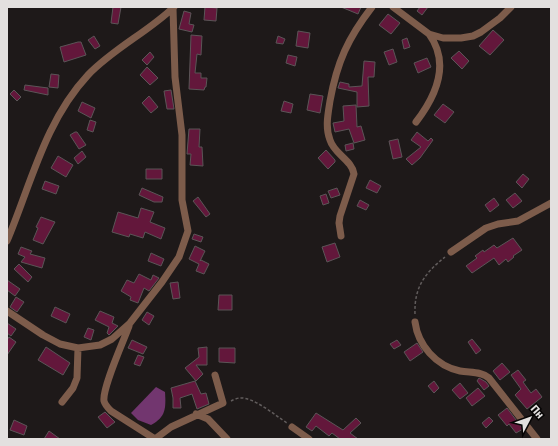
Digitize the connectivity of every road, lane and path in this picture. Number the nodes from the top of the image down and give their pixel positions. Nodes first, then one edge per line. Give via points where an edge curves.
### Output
1 (372, 7) edge
2 (393, 7) edge
3 (511, 7) edge
4 (174, 8) edge
5 (429, 34) junction
6 (416, 122) dead end
7 (551, 204) edge
8 (341, 236) dead end
9 (7, 241) edge
10 (451, 252) joint
11 (7, 311) edge
12 (415, 322) joint
13 (130, 323) junction
14 (78, 348) junction
15 (214, 375) dead end
16 (62, 402) dead end
17 (223, 403) junction
18 (196, 414) junction
19 (292, 427) joint
20 (155, 439) edge
21 (227, 439) edge
22 (309, 439) edge
23 (537, 439) edge

1 - 8 street via 353,34 341,58 328,115 330,142 350,164 354,174 340,216
2 - 5 street
3 - 5 street via 473,36 443,38
4 - 9 street via 101,63 70,96 47,137
4 - 13 street via 175,77 182,135 182,200 188,231 173,266
5 - 6 street via 438,52 438,78 432,99
7 - 10 street via 518,222 486,228
10 - 12 path via 434,266 423,280 415,302
11 - 14 street via 52,340
12 - 23 street via 419,339 437,360 451,368 480,373 489,378
13 - 14 street via 120,334 107,342
13 - 20 street via 104,400 111,411
14 - 16 street via 78,378
15 - 17 street
17 - 18 street
17 - 19 path via 245,399 263,407
18 - 20 street
18 - 21 street via 208,419
19 - 22 street

